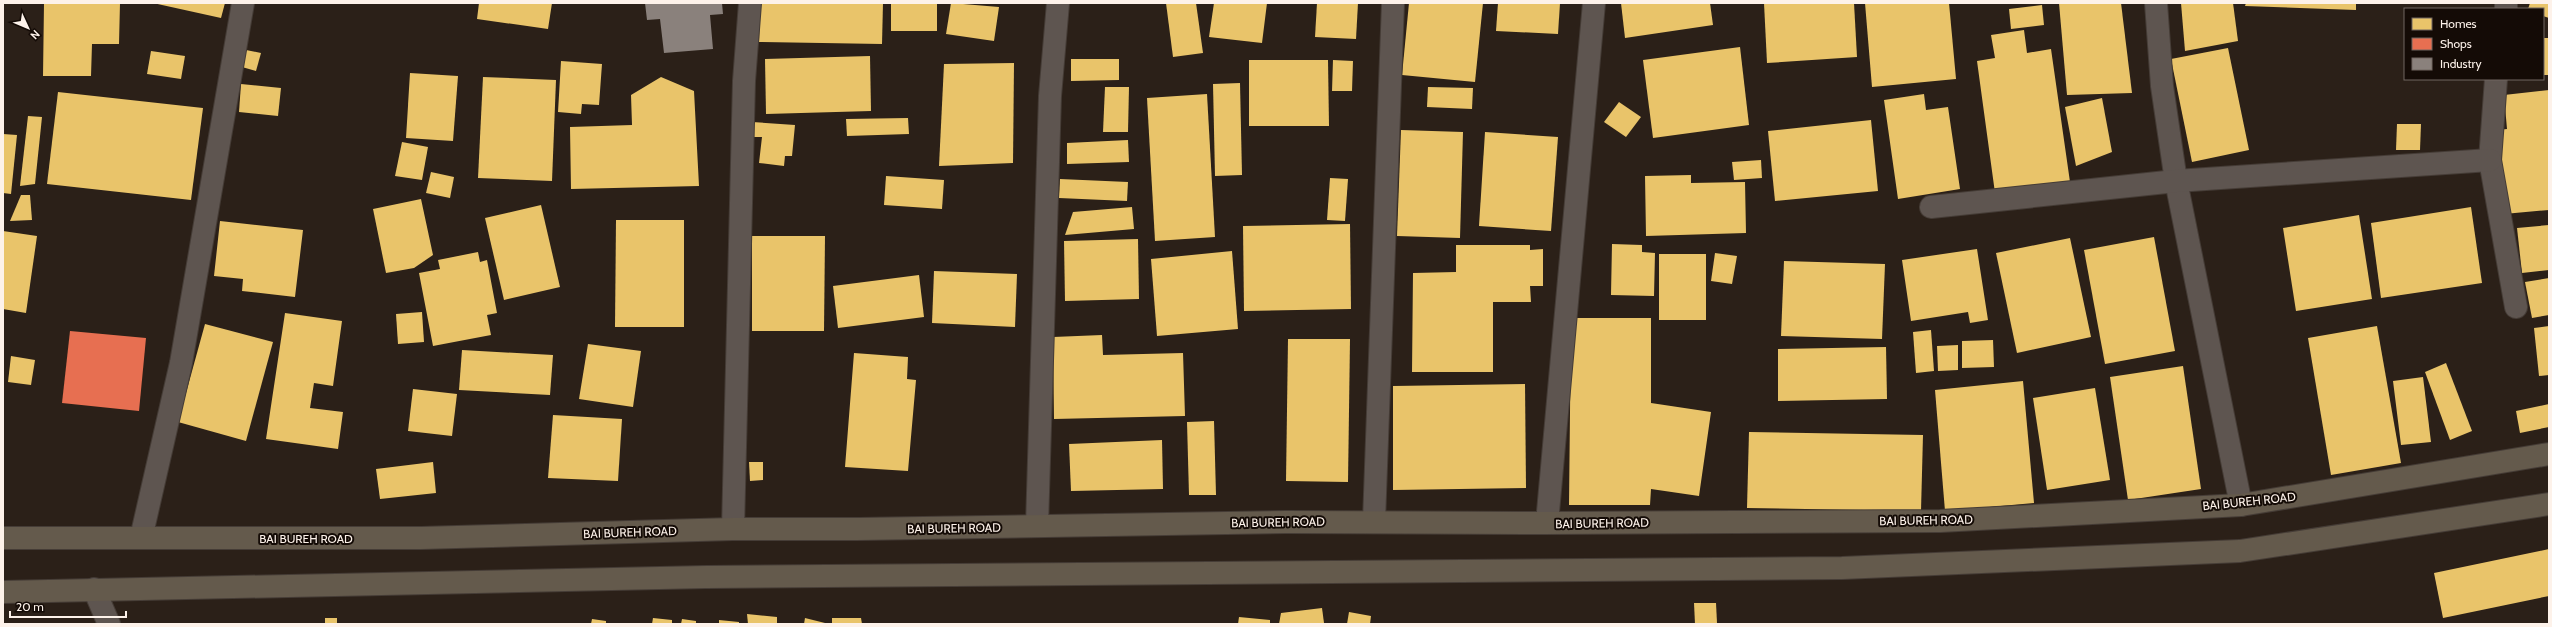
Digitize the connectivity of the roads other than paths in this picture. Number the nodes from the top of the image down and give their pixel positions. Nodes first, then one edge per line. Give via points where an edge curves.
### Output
1 (243, 3) edge
2 (750, 3) edge
3 (1058, 3) edge
4 (1393, 3) edge
5 (1594, 3) edge
6 (2156, 3) edge
7 (2496, 80) edge
8 (2490, 160) junction
9 (2176, 180) junction
10 (1931, 207) dead end
11 (2516, 306) dead end
12 (2549, 454) edge
13 (2549, 504) edge
14 (2241, 505) junction
15 (1374, 521) junction
16 (1547, 524) junction
17 (1037, 526) junction
18 (733, 529) junction
19 (3, 538) edge
20 (141, 538) junction
21 (94, 589) junction
22 (3, 592) edge
23 (109, 624) edge

1 - 20 street via 181,363
2 - 18 street via 744,81
3 - 17 street via 1050,96
4 - 15 street
5 - 16 street
6 - 9 street via 2162,86
7 - 8 street
8 - 9 street
8 - 11 street
9 - 10 street
9 - 14 street
12 - 14 highway, BAI BUREH ROAD
13 - 21 highway via 2240,551 1874,567 1546,572 706,577
14 - 16 highway, BAI BUREH ROAD via 1940,521
15 - 16 highway, BAI BUREH ROAD
15 - 17 highway, BAI BUREH ROAD
17 - 18 highway, BAI BUREH ROAD
18 - 20 highway, BAI BUREH ROAD via 421,538
19 - 20 highway, BAI BUREH ROAD
21 - 22 highway
21 - 23 street

